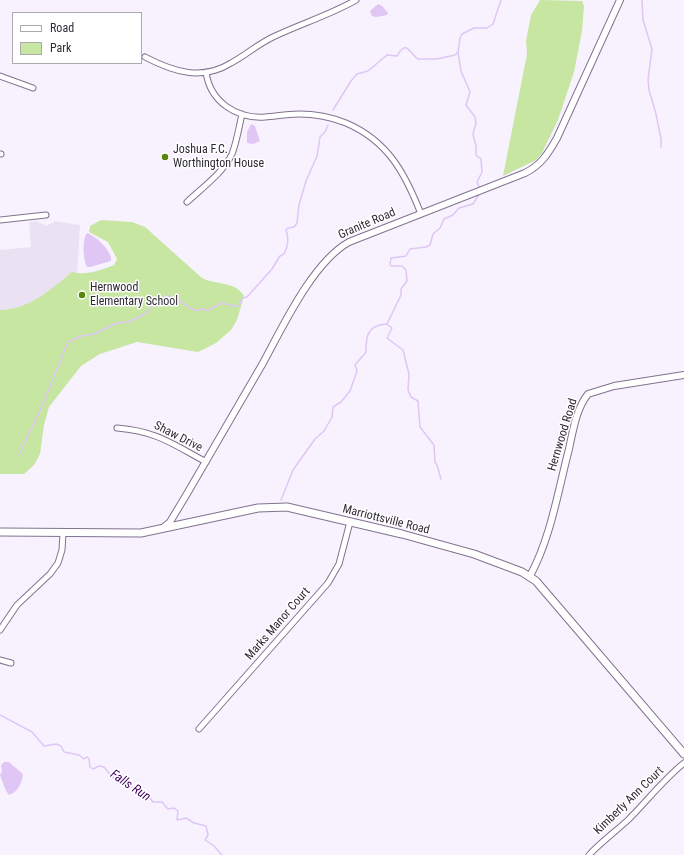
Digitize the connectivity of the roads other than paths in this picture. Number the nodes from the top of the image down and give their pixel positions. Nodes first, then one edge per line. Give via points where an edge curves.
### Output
1 (356, 0) edge
2 (620, 0) edge
3 (146, 57) dead end
4 (206, 72) junction
5 (0, 76) edge
6 (33, 88) dead end
7 (242, 114) junction
8 (187, 202) dead end
9 (421, 214) junction
10 (46, 215) dead end
11 (0, 220) edge
12 (684, 376) edge
13 (117, 428) dead end
14 (206, 462) junction
15 (350, 522) junction
16 (164, 528) junction
17 (0, 532) edge
18 (63, 533) junction
19 (530, 576) junction
20 (0, 630) edge
21 (0, 660) edge
22 (11, 663) dead end
23 (199, 729) dead end
24 (684, 754) edge
25 (684, 763) edge
26 (589, 855) edge

1 - 4 street via 272,38 224,67
2 - 9 street, Granite Road via 557,138 545,158 524,173
3 - 4 street via 178,72
4 - 7 street via 209,85 216,97 228,108
5 - 6 street
7 - 8 street via 236,143 229,159
7 - 9 street via 265,117 313,114 359,130 382,146 398,165
9 - 14 street, Granite Road via 348,242 326,260 299,301
10 - 11 street
12 - 19 street, Hernwood Road via 614,386 588,394 580,410 548,528
13 - 14 street, Shaw Drive via 155,434
14 - 16 street, Granite Road
15 - 16 main road, Marriottsville Road via 282,506 258,508
15 - 19 main road, Marriottsville Road via 474,554
15 - 23 street, Marks Manor Court via 339,564 328,583
16 - 18 main road, Marriottsville Road via 141,533
17 - 18 main road, Marriottsville Road
18 - 20 street via 58,563 18,605
19 - 24 main road, Marriottsville Road
21 - 22 street
25 - 26 street, Kimberly Ann Court

